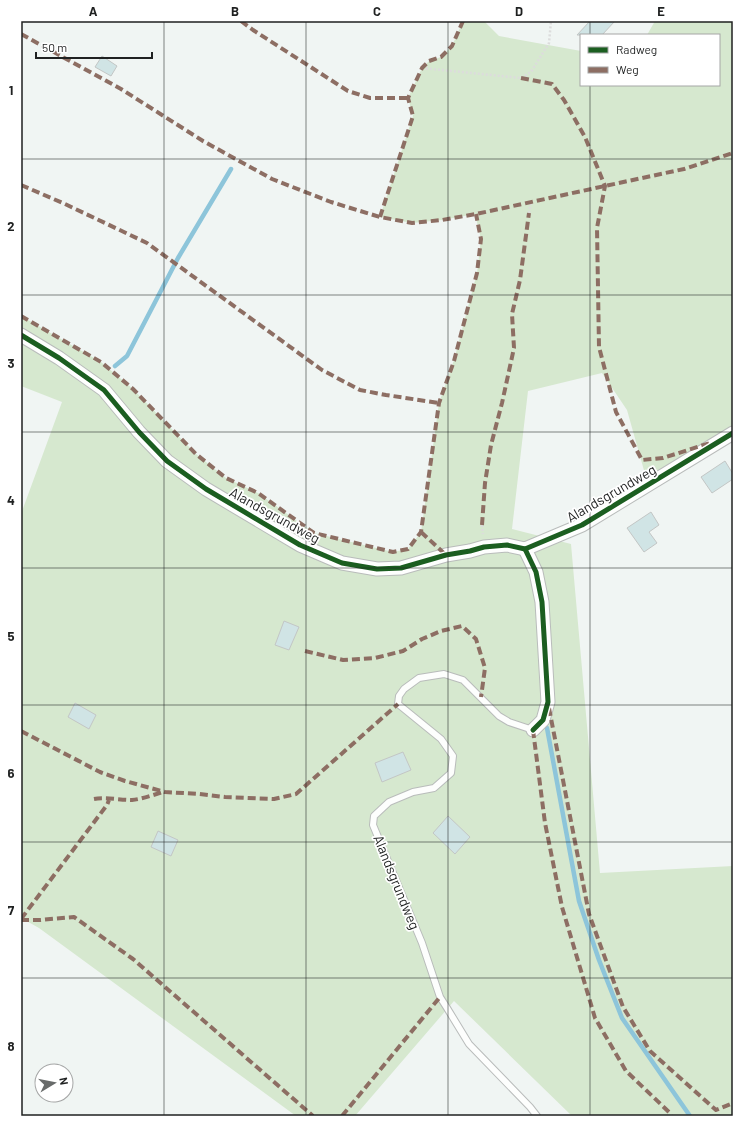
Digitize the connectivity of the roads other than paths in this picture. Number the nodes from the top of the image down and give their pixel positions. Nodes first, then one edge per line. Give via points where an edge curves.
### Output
1 (21, 335) edge
2 (733, 433) edge
3 (525, 549) junction
4 (532, 730) joint
5 (537, 1116) edge

1 - 3 street, Alandsgrundweg via 104,390 167,461 206,489 300,545 342,562 377,569 401,568 484,547 507,545
2 - 3 street, Alandsgrundweg via 582,525
3 - 4 street via 536,572 542,602 548,702 543,720
4 - 5 lane, Alandsgrundweg via 499,716 463,680 444,674 419,678 404,689 399,696 398,704 441,739 453,756 451,773 434,788 413,792 389,802 374,816 373,824 446,1008 469,1044

